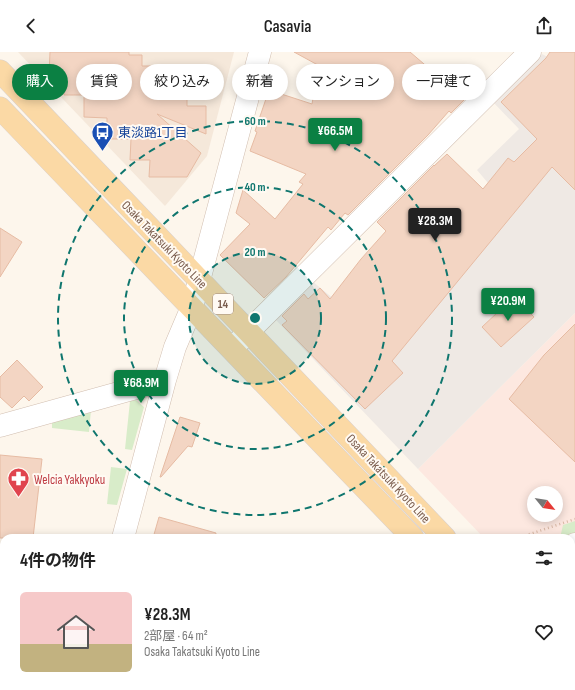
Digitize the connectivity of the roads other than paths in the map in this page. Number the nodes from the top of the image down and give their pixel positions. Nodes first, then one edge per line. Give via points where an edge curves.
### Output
1 (260, 52) edge
2 (530, 52) edge
3 (0, 71) edge
4 (0, 108) edge
5 (199, 280) junction
6 (192, 307) junction
7 (249, 331) junction
8 (232, 349) junction
9 (165, 380) junction
10 (2, 422) edge
11 (123, 534) edge
12 (409, 534) edge
13 (442, 534) edge

1 - 5 street
2 - 7 street
3 - 5 main road, Osaka Takatsuki Kyoto Line / 14
4 - 6 main road, Osaka Takatsuki Kyoto Line / 14
5 - 6 street
5 - 7 main road, Osaka Takatsuki Kyoto Line / 14
6 - 8 main road, Osaka Takatsuki Kyoto Line / 14
6 - 9 street via 175,347
7 - 8 street
7 - 13 main road, Osaka Takatsuki Kyoto Line / 14
8 - 12 main road, Osaka Takatsuki Kyoto Line / 14
9 - 10 street
9 - 11 street via 136,460 121,514

